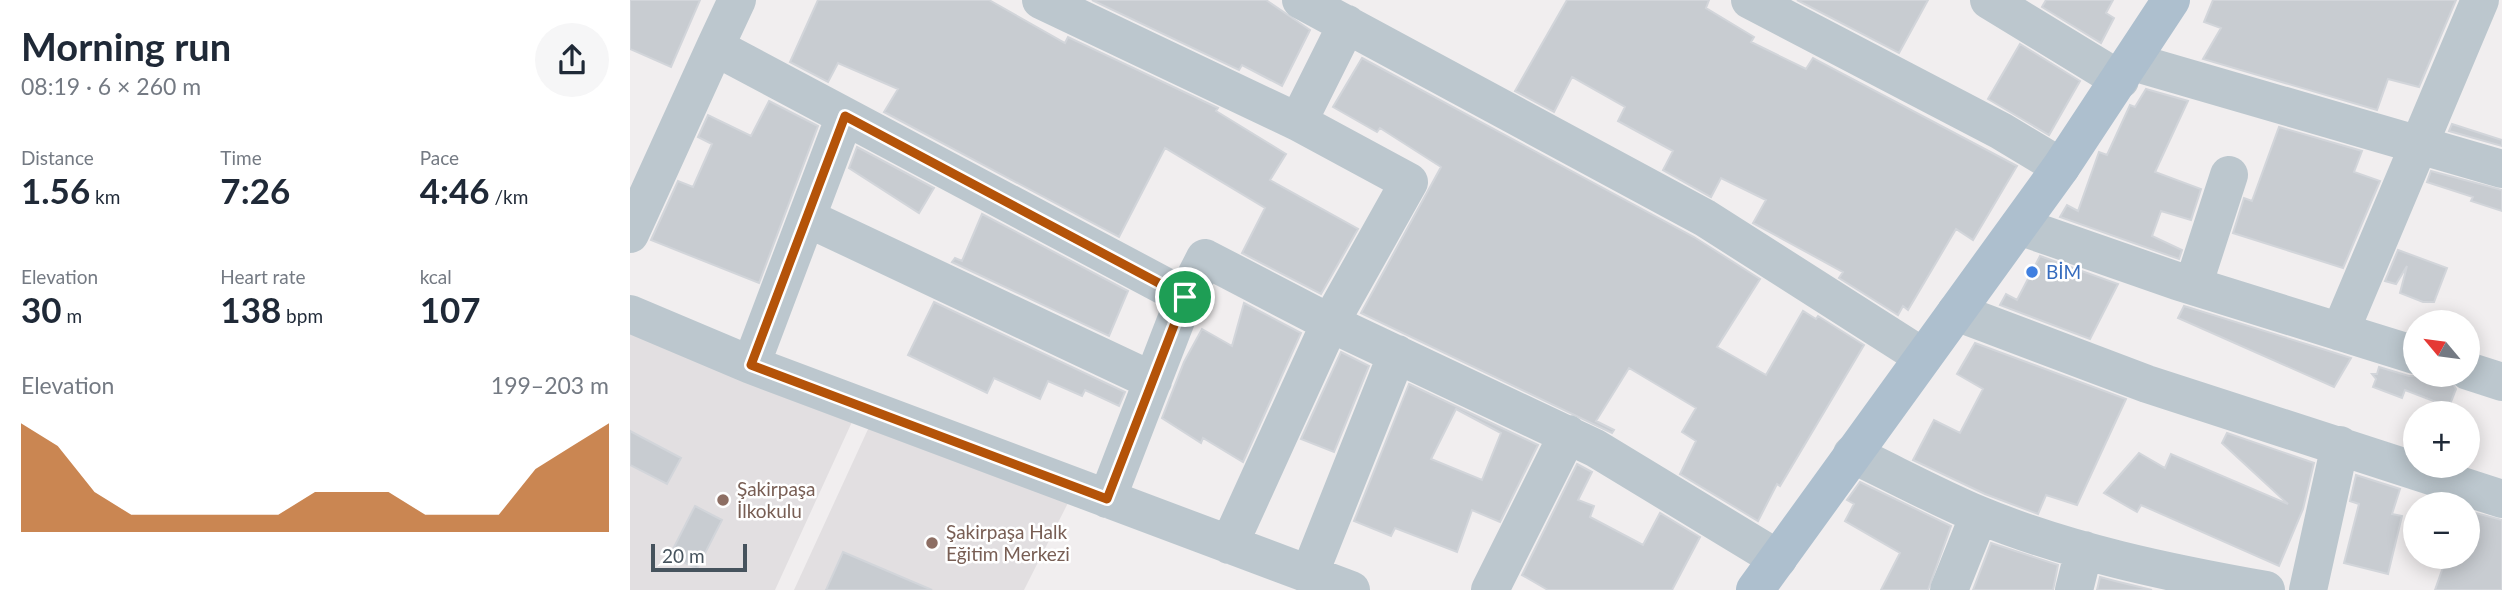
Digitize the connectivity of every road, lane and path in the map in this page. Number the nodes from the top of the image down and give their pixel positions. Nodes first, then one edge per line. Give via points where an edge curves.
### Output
1 (737, 0) edge
2 (1041, 0) edge
3 (1301, 0) edge
4 (1750, 0) edge
5 (1989, 0) edge
6 (2171, 0) edge
7 (2480, 0) edge
8 (1347, 24) junction
9 (715, 47) junction
10 (2127, 71) junction
11 (845, 116) junction
12 (1298, 122) junction
13 (2417, 144) junction
14 (2061, 167) junction
15 (2502, 169) edge
16 (2228, 175) dead end
17 (807, 218) junction
18 (2019, 226) junction
19 (630, 234) edge
20 (2193, 286) junction
21 (1185, 297) junction
22 (1956, 312) junction
23 (630, 314) edge
24 (1330, 323) junction
25 (2340, 331) junction
26 (2403, 351) edge
27 (1397, 354) junction
28 (1923, 357) junction
29 (751, 365) junction
30 (2480, 375) edge
31 (1153, 381) junction
32 (2502, 382) edge
33 (1567, 434) junction
34 (2340, 445) junction
35 (1852, 454) junction
36 (1107, 499) junction
37 (2502, 499) edge
38 (1979, 515) junction
39 (1229, 545) junction
40 (2084, 550) junction
41 (1777, 559) junction
42 (1309, 575) junction
43 (2205, 585) edge
44 (1351, 590) edge
45 (1490, 590) edge
46 (1755, 590) edge
47 (1949, 590) edge
48 (2074, 590) edge
49 (2266, 590) edge
50 (2308, 590) edge

1 - 9 street
2 - 12 street
3 - 8 street
4 - 14 street
5 - 10 street
6 - 10 main road
7 - 13 street
8 - 12 street
8 - 28 street via 1705,218
9 - 11 street
9 - 19 street
10 - 13 street
10 - 14 main road
11 - 17 street
11 - 21 street
12 - 24 street via 1409,182
13 - 15 street
13 - 25 street
14 - 18 main road
16 - 20 street
17 - 29 street
17 - 31 street
18 - 20 street
18 - 22 main road
20 - 25 street
21 - 24 street via 1205,258
21 - 31 street
22 - 28 main road
22 - 34 street via 2147,384
23 - 29 street
24 - 27 street
24 - 39 street
25 - 26 street
27 - 33 street
27 - 42 street
28 - 35 main road
29 - 36 street
30 - 32 street
31 - 36 street
33 - 41 street
33 - 45 street
34 - 37 street
34 - 50 street
35 - 38 street
35 - 41 main road
36 - 39 street
38 - 40 street
38 - 47 street
39 - 42 street
40 - 43 street
40 - 48 street
41 - 46 main road
42 - 44 street
43 - 49 street

